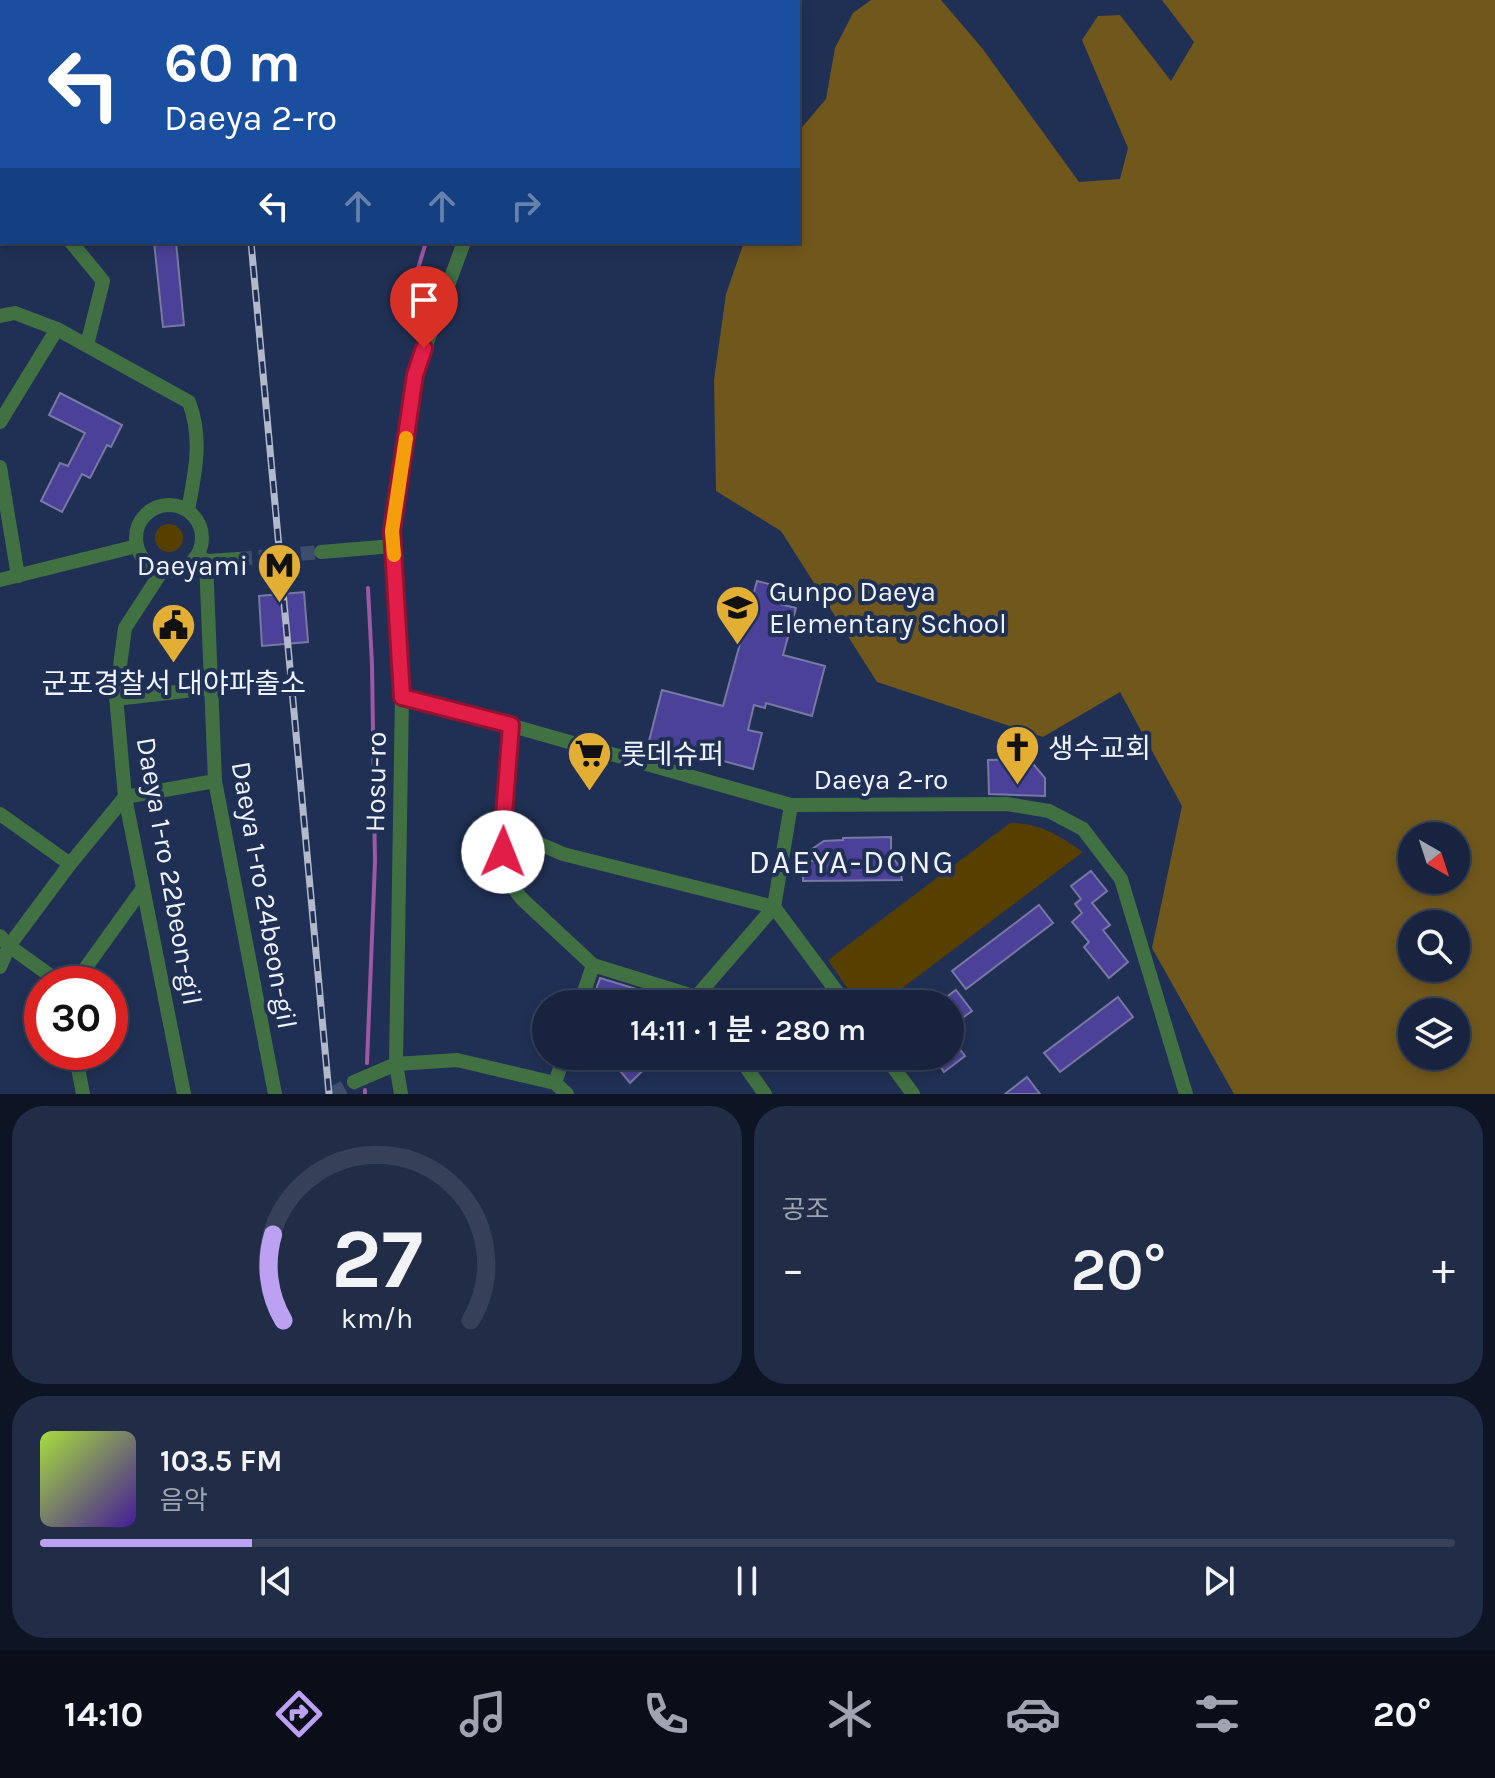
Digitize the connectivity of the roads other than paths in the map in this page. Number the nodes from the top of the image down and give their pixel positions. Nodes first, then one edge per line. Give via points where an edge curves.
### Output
1 (73, 244) edge
2 (463, 244) edge
3 (0, 316) edge
4 (57, 329) junction
5 (87, 345) junction
6 (0, 422) edge
7 (0, 467) edge
8 (188, 510) junction
9 (137, 546) junction
10 (393, 546) junction
11 (321, 552) tunnel mouth
12 (202, 558) junction
13 (238, 559) tunnel mouth
14 (162, 571) junction
15 (18, 576) junction
16 (0, 580) edge
17 (211, 688) junction
18 (402, 697) junction
19 (116, 699) junction
20 (511, 725) junction
21 (215, 781) junction
22 (125, 797) junction
23 (791, 805) junction
24 (0, 814) edge
25 (503, 828) junction
26 (70, 864) junction
27 (143, 888) junction
28 (774, 907) junction
29 (4, 941) edge
30 (593, 965) junction
31 (38, 966) edge
32 (87, 966) edge
33 (0, 967) edge
34 (585, 990) edge
35 (669, 990) edge
36 (707, 990) edge
37 (836, 990) edge
38 (396, 1064) junction
39 (78, 1070) edge
40 (559, 1070) edge
41 (748, 1070) edge
42 (895, 1070) edge
43 (354, 1082) tunnel mouth
44 (555, 1083) junction
45 (83, 1094) edge
46 (184, 1094) edge
47 (275, 1094) edge
48 (401, 1094) edge
49 (567, 1094) edge
50 (765, 1094) edge
51 (913, 1094) edge
52 (1186, 1094) edge

1 - 5 street via 103,281
2 - 10 street, Hosu-ro via 415,375
3 - 4 street via 15,313
4 - 5 street
4 - 6 street
5 - 8 street via 189,402 197,465
7 - 15 street
8 - 9 street via 162,505 150,511 136,533
8 - 12 street via 200,525
9 - 14 street via 146,562
9 - 15 street
10 - 11 street
10 - 18 street, Hosu-ro
12 - 13 street
12 - 14 street via 183,569
12 - 17 street, Daeya 1-ro 24beon-gil
14 - 19 street, Daeya 1-ro 22beon-gil via 125,628
15 - 16 street
17 - 19 street
17 - 21 street, Daeya 1-ro 24beon-gil
18 - 20 street, Daeya 2-ro
18 - 38 street, Hosu-ro
19 - 22 street, Daeya 1-ro 22beon-gil
20 - 23 street, Daeya 2-ro
20 - 25 street
21 - 22 street
21 - 47 street, Daeya 1-ro 24beon-gil
22 - 26 street
22 - 27 street, Daeya 1-ro 22beon-gil
23 - 28 street
23 - 52 street, Daeya 2-ro via 1007,804 1049,811 1083,829 1121,879
24 - 26 street
25 - 28 street via 563,854
25 - 30 street via 504,876
26 - 29 street
27 - 32 street
27 - 46 street, Daeya 1-ro 22beon-gil
28 - 36 street
28 - 37 street
29 - 31 street
29 - 33 street
30 - 34 street
30 - 35 street
38 - 43 street
38 - 44 street via 457,1060
38 - 48 street, Hosu-ro
39 - 45 street
40 - 44 street
41 - 50 street
42 - 51 street
44 - 49 street

